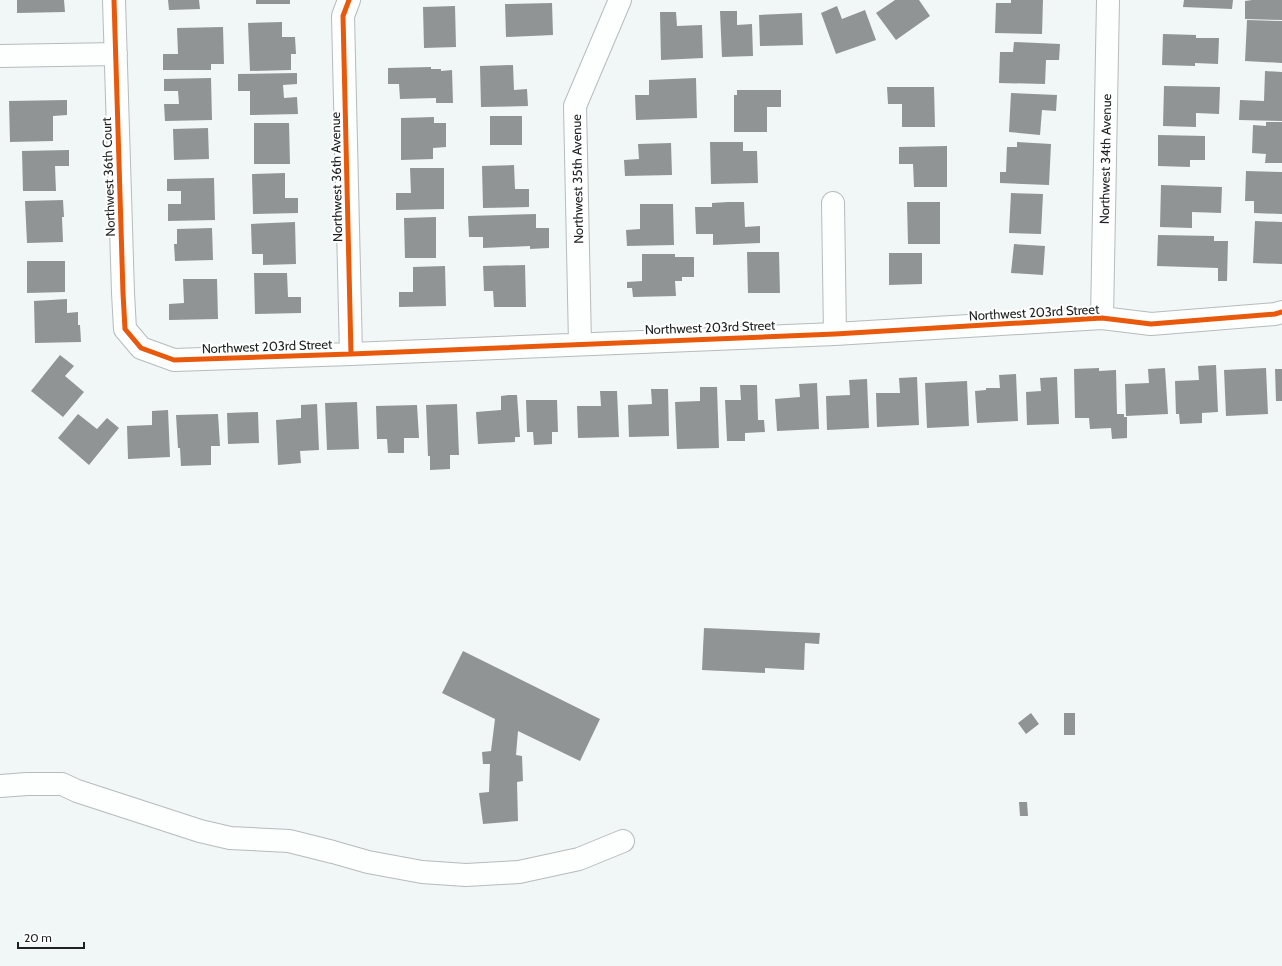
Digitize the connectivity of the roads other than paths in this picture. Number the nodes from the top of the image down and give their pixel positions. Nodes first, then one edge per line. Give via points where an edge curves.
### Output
1 (114, 0) edge
2 (349, 0) edge
3 (620, 0) edge
4 (1108, 0) edge
5 (116, 54) junction
6 (0, 56) edge
7 (833, 203) dead end
8 (1282, 312) edge
9 (1102, 318) junction
10 (835, 334) junction
11 (580, 344) junction
12 (141, 348) joint
13 (351, 354) junction
14 (0, 786) edge
15 (623, 841) dead end

1 - 5 street, Northwest 36th Court
2 - 13 street, Northwest 36th Avenue via 343,16
3 - 11 street, Northwest 35th Avenue via 575,106
4 - 9 street, Northwest 34th Avenue
5 - 6 street
5 - 12 street, Northwest 36th Court via 125,329
7 - 10 street
8 - 9 street, Northwest 203rd Street via 1151,324
9 - 10 street, Northwest 203rd Street
10 - 11 street, Northwest 203rd Street
11 - 13 street, Northwest 203rd Street
12 - 13 street, Northwest 203rd Street via 174,360
14 - 15 street via 62,784 200,832 230,838 289,841 368,862 422,872 466,875 519,872 580,859

